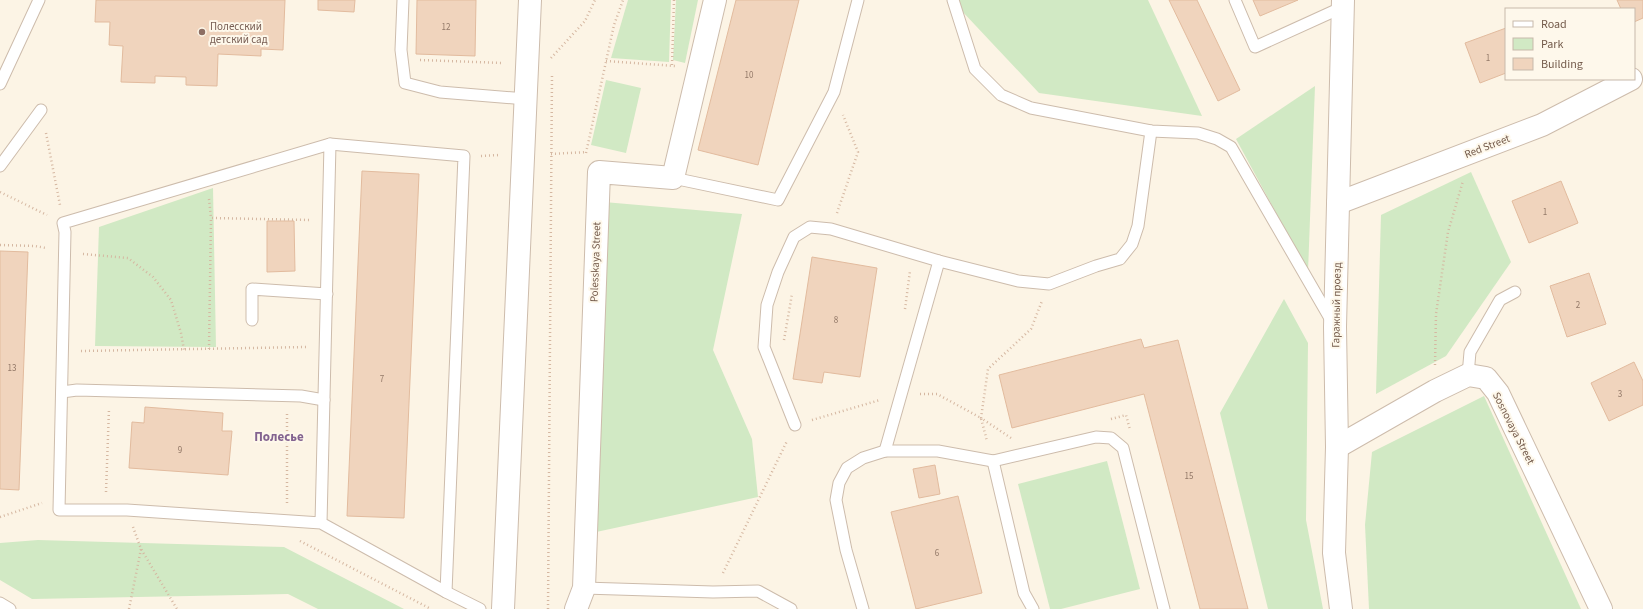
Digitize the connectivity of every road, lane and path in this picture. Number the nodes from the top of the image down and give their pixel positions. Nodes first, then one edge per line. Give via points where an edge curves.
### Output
1 (39, 0) edge
2 (403, 0) edge
3 (530, 0) edge
4 (674, 0) edge
5 (715, 0) edge
6 (858, 0) edge
7 (953, 0) edge
8 (1235, 0) edge
9 (1343, 4) edge
10 (552, 57) dead end
11 (412, 60) dead end
12 (606, 61) dead end
13 (506, 63) dead end
14 (552, 65) dead end
15 (672, 65) junction
16 (679, 66) dead end
17 (552, 72) dead end
18 (1629, 80) edge
19 (0, 84) edge
20 (834, 92) junction
21 (526, 99) junction
22 (41, 110) joint
23 (1151, 131) junction
24 (330, 144) junction
25 (1472, 152) junction
26 (0, 166) edge
27 (673, 178) junction
28 (0, 192) edge
29 (209, 196) dead end
30 (1338, 203) junction
31 (211, 218) junction
32 (329, 220) junction
33 (63, 223) junction
34 (831, 229) junction
35 (0, 245) edge
36 (65, 252) junction
37 (939, 261) junction
38 (905, 267) dead end
39 (1049, 284) junction
40 (792, 291) dead end
41 (1515, 292) dead end
42 (327, 294) junction
43 (904, 315) dead end
44 (252, 320) dead end
45 (1335, 327) junction
46 (783, 346) dead end
47 (325, 347) junction
48 (209, 349) junction
49 (184, 350) junction
50 (63, 352) junction
51 (1468, 375) junction
52 (110, 391) junction
53 (62, 392) junction
54 (1435, 392) junction
55 (901, 394) junction
56 (324, 400) junction
57 (287, 407) dead end
58 (981, 418) junction
59 (795, 425) junction
60 (1337, 447) junction
61 (885, 451) junction
62 (1032, 453) junction
63 (993, 462) junction
64 (59, 502) junction
65 (293, 505) dead end
66 (105, 510) junction
67 (127, 510) junction
68 (0, 517) edge
69 (321, 523) junction
70 (299, 540) dead end
71 (141, 549) junction
72 (584, 588) junction
73 (446, 592) junction
74 (713, 592) junction
75 (0, 603) edge
76 (10, 609) edge
77 (129, 609) edge
78 (177, 609) edge
79 (431, 609) edge
80 (480, 609) edge
81 (503, 609) edge
82 (548, 609) edge
83 (576, 609) edge
84 (791, 609) edge
85 (863, 609) edge
86 (1033, 609) edge
87 (1164, 609) edge
88 (1341, 609) edge
89 (1601, 609) edge

1 - 19 lane
2 - 21 lane via 401,50 405,83 440,92
3 - 21 street
4 - 15 path
5 - 27 street
6 - 20 lane
7 - 23 lane via 975,69 1001,95 1031,108
8 - 9 lane via 1255,47
9 - 30 street, Гаражный проезд
10 - 14 path
11 - 13 path
12 - 15 path
15 - 16 path
17 - 82 path
18 - 25 street, Red Street via 1542,125
20 - 27 lane via 778,200
20 - 34 path via 858,152
21 - 81 street
22 - 26 lane
22 - 33 path
23 - 39 lane via 1138,226 1132,244 1120,259
23 - 45 lane via 1198,133 1231,147
24 - 32 lane
24 - 33 lane
24 - 73 lane via 464,156
25 - 30 street, Red Street
25 - 54 path via 1447,239 1436,314
27 - 72 street, Polesskaya Street via 599,172
28 - 33 path
29 - 31 path
30 - 45 street, Гаражный проезд
31 - 32 path
31 - 48 path
32 - 42 lane
33 - 36 lane via 66,232
34 - 37 lane
34 - 59 lane via 810,227 794,237 767,305 764,347
35 - 36 path via 35,246
36 - 49 path via 128,258 153,277 171,300
36 - 50 lane
37 - 39 lane via 1018,281
37 - 55 lane
38 - 43 path via 910,270
39 - 58 path via 1031,329 988,369
40 - 46 path
41 - 51 lane via 1500,300 1470,352
42 - 44 lane via 252,289
42 - 47 lane
45 - 60 street, Гаражный проезд
47 - 48 path
47 - 56 lane
48 - 49 path
49 - 50 path
50 - 53 lane
51 - 54 street
51 - 89 street, Sosnovaya Street via 1486,378 1498,393
52 - 53 lane
52 - 56 lane via 301,396
52 - 66 path
53 - 64 lane
54 - 60 street
55 - 58 path via 937,394
55 - 59 path
55 - 61 lane
56 - 69 lane
57 - 65 path via 287,505
58 - 62 path
58 - 63 path
59 - 74 path
60 - 88 street, Гаражный проезд via 1334,553
61 - 63 lane via 938,452
61 - 85 lane via 863,458 847,468 839,483 836,500 846,550
62 - 63 lane
62 - 87 lane via 1096,437 1111,438 1122,448
63 - 86 lane via 1024,593
64 - 66 lane via 59,510
64 - 68 path via 48,502
66 - 67 lane
67 - 69 lane
67 - 71 path
69 - 73 lane
70 - 79 path
71 - 77 path
71 - 78 path
72 - 74 lane
72 - 83 street, Polesskaya Street
73 - 80 lane
74 - 84 lane via 758,591
75 - 76 lane

